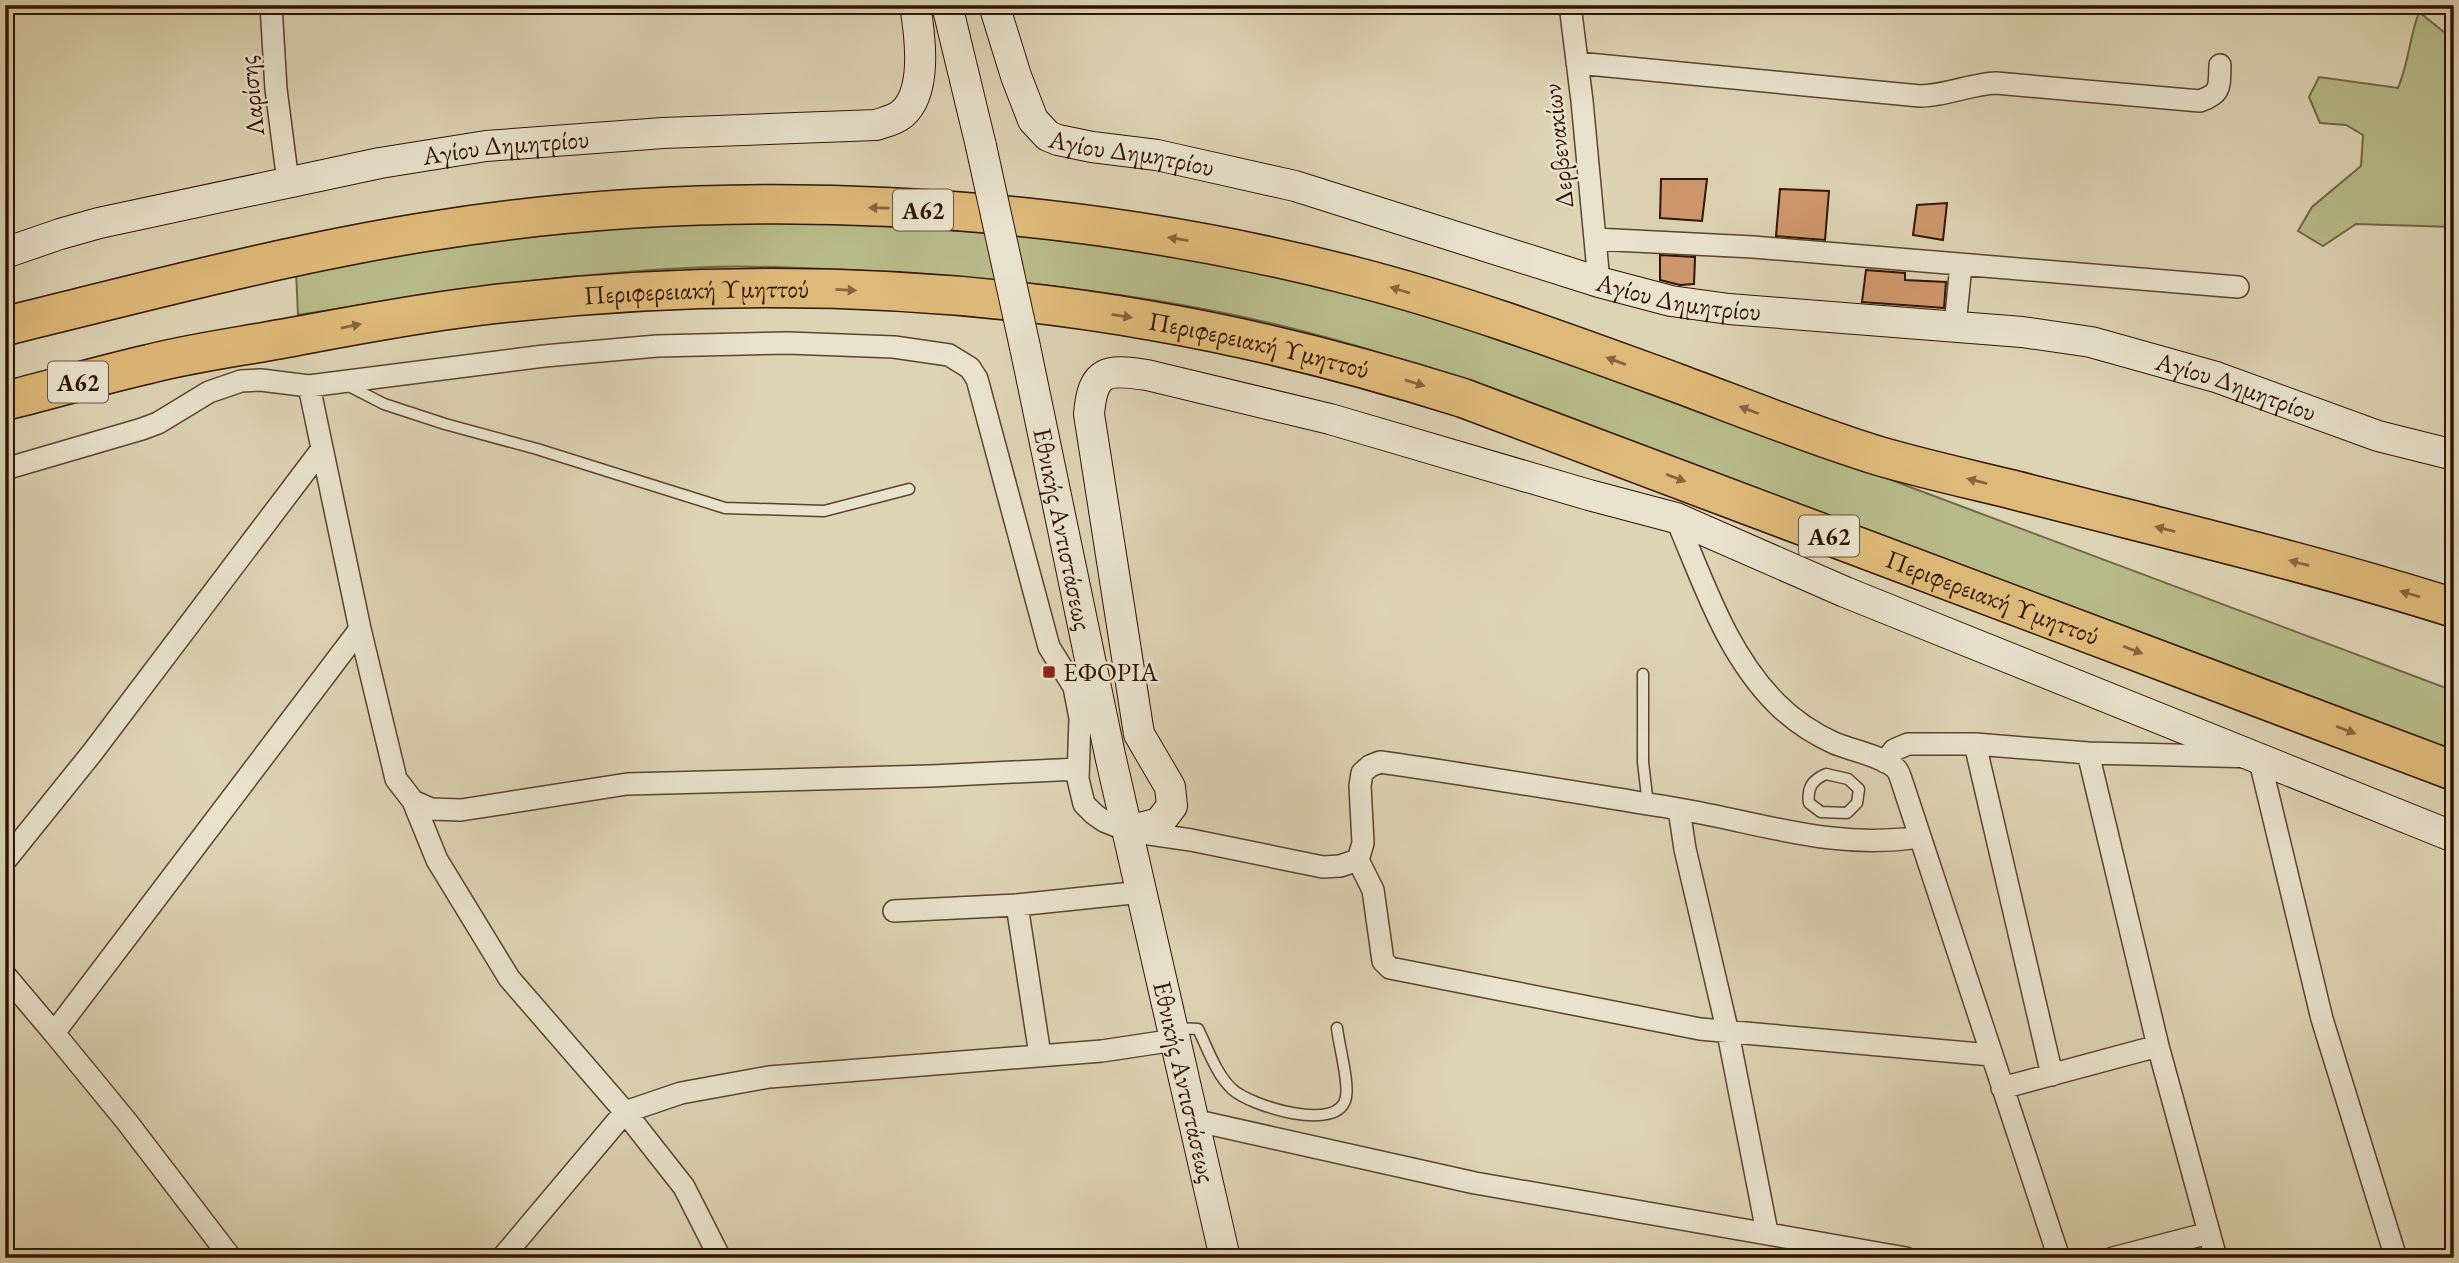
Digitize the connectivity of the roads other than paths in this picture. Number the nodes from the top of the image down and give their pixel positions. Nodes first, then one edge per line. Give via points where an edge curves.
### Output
1 (271, 5) edge
2 (915, 5) edge
3 (947, 5) edge
4 (994, 5) edge
5 (1570, 5) edge
6 (1577, 63) junction
7 (2220, 65) dead end
8 (288, 182) junction
9 (1595, 239) junction
10 (5, 253) edge
11 (1961, 265) junction
12 (1599, 282) junction
13 (2238, 287) dead end
14 (151, 290) junction
15 (5, 311) edge
16 (5, 326) edge
17 (1955, 326) junction
18 (284, 338) junction
19 (343, 383) junction
20 (309, 386) junction
21 (5, 401) edge
22 (5, 422) edge
23 (322, 449) junction
24 (2454, 455) edge
25 (5, 469) edge
26 (909, 489) dead end
27 (1676, 518) junction
28 (2454, 608) edge
29 (360, 629) junction
30 (1643, 674) dead end
31 (1975, 744) junction
32 (2385, 745) junction
33 (2088, 752) junction
34 (2259, 757) junction
35 (1885, 762) junction
36 (1078, 769) junction
37 (2454, 771) edge
38 (2454, 780) edge
39 (413, 801) junction
40 (1648, 806) junction
41 (1679, 809) junction
42 (1831, 814) junction
43 (1129, 831) junction
44 (1827, 837) junction
45 (1919, 837) junction
46 (2454, 837) edge
47 (1358, 860) junction
48 (5, 861) edge
49 (1142, 892) junction
50 (1017, 905) junction
51 (894, 911) dead end
52 (5, 975) edge
53 (1337, 1028) dead end
54 (54, 1033) junction
55 (1728, 1033) junction
56 (1174, 1034) junction
57 (2158, 1046) junction
58 (1040, 1055) junction
59 (1991, 1055) junction
60 (2052, 1075) junction
61 (2002, 1088) junction
62 (625, 1112) junction
63 (1193, 1120) junction
64 (1768, 1232) junction
65 (2209, 1233) junction
66 (231, 1258) edge
67 (502, 1258) edge
68 (720, 1258) edge
69 (1225, 1258) edge
70 (1906, 1258) edge
71 (2059, 1258) edge
72 (2113, 1258) edge
73 (2216, 1258) edge
74 (2396, 1258) edge

1 - 8 street, Λαρίσης
2 - 8 street, Αγίου Δημητρίου via 919,69 914,97 902,114 876,125 504,144
3 - 43 street, Εθνικής Αντιστάσεως, bridge
4 - 12 street, Αγίου Δημητρίου via 1027,108 1048,136 1295,186
5 - 6 street, Δερβενακίων
6 - 7 street via 1920,96 1996,83 2200,101 2214,96 2218,89
6 - 9 street, Δερβενακίων
8 - 10 street, Αγίου Δημητρίου via 88,226
9 - 11 street
9 - 12 street, Δερβενακίων
11 - 13 street
11 - 17 street
12 - 17 street, Αγίου Δημητρίου via 1712,307
14 - 15 highway
14 - 16 highway, Α62
28 -> 14 highway, Α62 via 2296,562 1884,457 1515,324 1357,277 1217,244 1105,228 897,208 738,205 620,211 426,232 288,257
17 - 24 street, Αγίου Δημητρίου via 2071,339 2137,354 2216,377 2365,432
18 - 21 highway, Περιφερειακή Υμηττού / Α62 via 151,363
18 - 22 highway
18 -> 32 highway, Περιφερειακή Υμηττού / Α62 via 478,306 575,296 754,289 834,289 994,300 1205,330 1462,398
19 - 20 street
19 - 26 lane via 384,404 444,424 725,508 824,511
19 - 36 street via 544,356 708,344 894,347 960,360 978,380 983,396 1049,647 1074,687 1080,718
20 - 23 street
20 - 25 street via 261,380 233,383 208,392 158,423
23 - 29 street
23 - 48 street
27 - 34 street via 1845,592
27 - 35 street via 1722,628 1755,679 1802,725 1833,743
27 - 43 street via 1330,419 1147,375 1107,373 1096,381 1089,414 1139,734 1170,787 1172,806 1158,822
29 - 39 street via 396,779
29 - 54 street
30 - 40 lane
31 - 33 street
31 - 35 street via 1908,744 1894,750
31 - 60 street
32 - 37 highway, Περιφερειακή Υμηττού / Α62
32 - 38 highway
33 - 34 street
33 - 57 street
34 - 46 street
34 - 74 street via 2322,1019
35 - 45 street via 1896,769
36 - 39 street via 627,784 461,810 431,809
36 - 43 street via 1084,804
39 - 62 street via 437,860 509,978
40 - 41 street
40 - 47 street via 1380,762 1362,773 1363,844
41 - 44 street
41 - 55 street
42 - 42 lane via 1853,810 1858,789 1848,779 1826,774 1814,780 1807,793 1814,809
42 - 44 lane
43 - 47 street via 1323,867
43 - 49 street, Εθνικής Αντιστάσεως
44 - 45 street via 1888,842
45 - 59 street
47 - 55 street via 1373,890 1382,961 1390,968
49 - 50 street
49 - 56 street, Εθνικής Αντιστάσεως
50 - 51 street
50 - 58 street
52 - 54 street
53 - 56 lane via 1346,1097 1332,1115 1290,1113 1234,1091 1198,1029
54 - 66 street
55 - 59 street
55 - 64 street
56 - 58 street via 1129,1048
56 - 63 street, Εθνικής Αντιστάσεως
57 - 60 street
57 - 65 street
58 - 62 street via 750,1079 681,1093
59 - 61 street
60 - 61 street
61 - 71 street
62 - 67 street
62 - 68 street via 684,1187
63 - 64 street via 1475,1183
63 - 69 street, Εθνικής Αντιστάσεως
64 - 70 street
65 - 72 street
65 - 73 street

